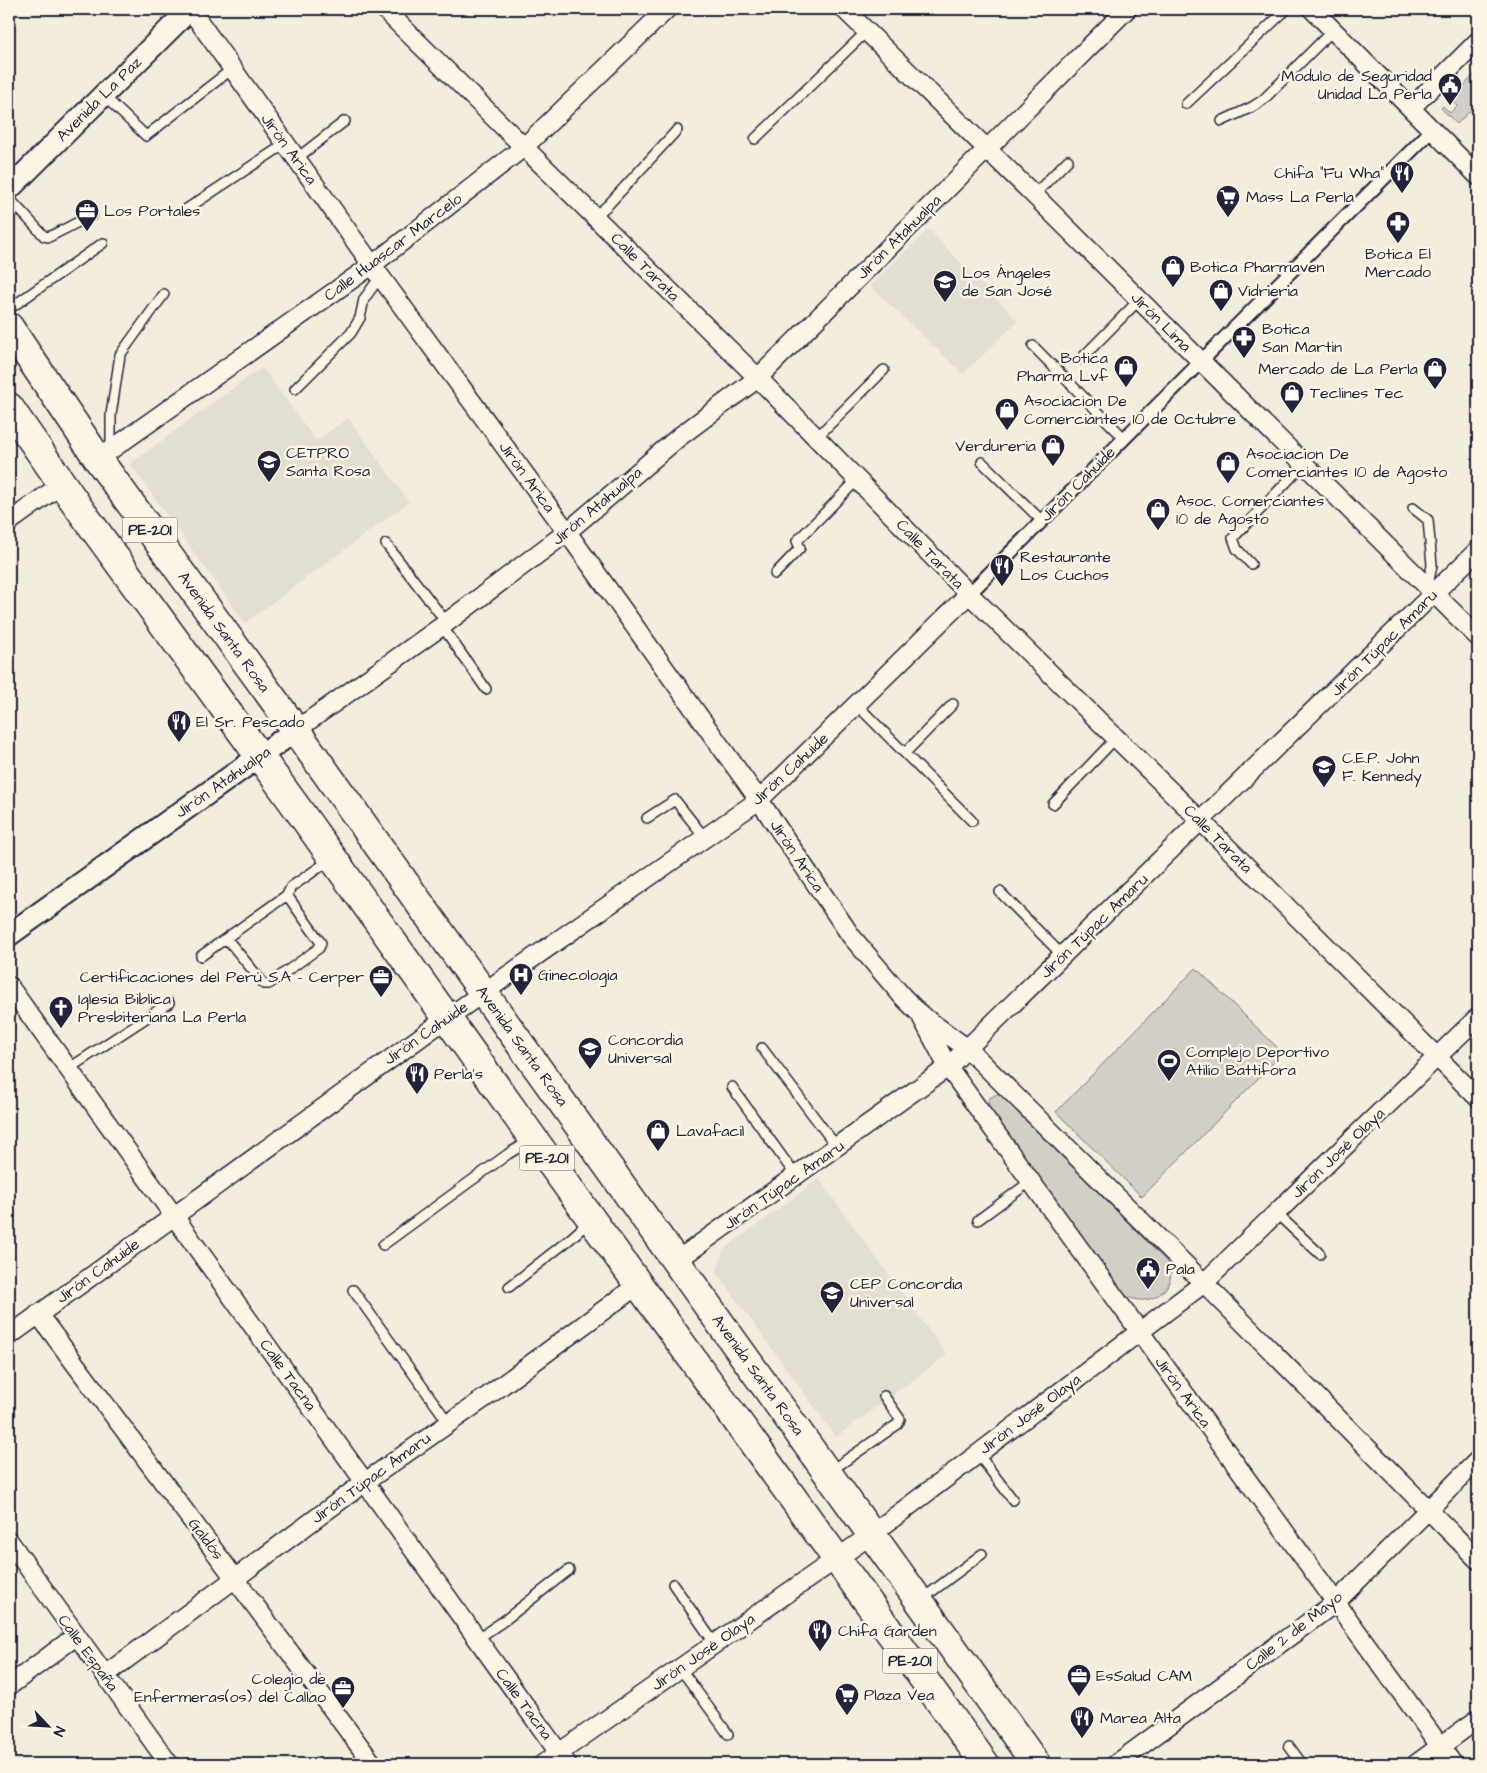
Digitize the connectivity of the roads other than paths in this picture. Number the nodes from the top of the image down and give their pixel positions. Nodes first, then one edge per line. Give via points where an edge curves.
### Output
1 (190, 9) edge
2 (384, 9) edge
3 (667, 9) edge
4 (844, 9) edge
5 (1127, 9) edge
6 (1287, 9) edge
7 (1312, 9) edge
8 (1333, 30) junction
9 (867, 31) junction
10 (1478, 42) edge
11 (232, 69) junction
12 (102, 95) junction
13 (1186, 104) dead end
14 (1411, 108) junction
15 (345, 121) dead end
16 (1222, 121) dead end
17 (677, 130) dead end
18 (1432, 130) junction
19 (755, 140) dead end
20 (285, 144) junction
21 (524, 147) junction
22 (987, 149) junction
23 (296, 159) junction
24 (1068, 160) dead end
25 (1478, 176) edge
26 (9, 189) edge
27 (1034, 195) junction
28 (9, 198) edge
29 (185, 210) dead end
30 (92, 215) dead end
31 (594, 217) junction
32 (103, 243) dead end
33 (376, 271) junction
34 (164, 294) dead end
35 (1139, 300) junction
36 (9, 310) edge
37 (9, 327) edge
38 (1033, 346) dead end
39 (1080, 359) dead end
40 (1200, 362) junction
41 (884, 370) dead end
42 (758, 378) junction
43 (295, 389) dead end
44 (9, 407) edge
45 (816, 438) junction
46 (1124, 438) junction
47 (105, 455) junction
48 (982, 462) dead end
49 (1304, 464) junction
50 (857, 480) junction
51 (62, 484) junction
52 (1413, 508) dead end
53 (1042, 521) junction
54 (9, 522) edge
55 (567, 532) junction
56 (386, 544) dead end
57 (1478, 550) edge
58 (1251, 564) dead end
59 (774, 574) dead end
60 (1431, 589) junction
61 (969, 594) junction
62 (444, 624) junction
63 (1478, 637) edge
64 (486, 689) dead end
65 (953, 704) dead end
66 (857, 705) junction
67 (296, 730) junction
68 (1116, 738) junction
69 (905, 753) junction
70 (259, 757) junction
71 (759, 800) junction
72 (1053, 804) dead end
73 (647, 818) dead end
74 (972, 820) dead end
75 (1202, 822) junction
76 (705, 838) junction
77 (332, 858) junction
78 (1000, 892) dead end
79 (287, 895) junction
80 (9, 935) edge
81 (227, 939) junction
82 (201, 956) dead end
83 (1064, 956) junction
84 (9, 986) edge
85 (484, 993) junction
86 (169, 1003) dead end
87 (921, 1015) junction
88 (1478, 1017) edge
89 (447, 1018) junction
90 (762, 1048) dead end
91 (968, 1049) junction
92 (1437, 1056) junction
93 (948, 1067) junction
94 (68, 1069) junction
95 (732, 1087) dead end
96 (1478, 1098) edge
97 (533, 1139) junction
98 (837, 1147) junction
99 (796, 1176) junction
100 (1031, 1181) junction
101 (1276, 1213) junction
102 (174, 1216) junction
103 (592, 1219) junction
104 (978, 1220) dead end
105 (383, 1245) dead end
106 (1320, 1254) dead end
107 (676, 1261) junction
108 (1204, 1283) junction
109 (639, 1284) junction
110 (509, 1287) dead end
111 (353, 1290) dead end
112 (38, 1314) junction
113 (1140, 1331) junction
114 (9, 1336) edge
115 (884, 1396) dead end
116 (448, 1422) junction
117 (978, 1454) junction
118 (1478, 1460) edge
119 (828, 1473) junction
120 (365, 1482) junction
121 (1013, 1500) dead end
122 (1428, 1509) junction
123 (872, 1534) junction
124 (9, 1542) edge
125 (982, 1554) dead end
126 (836, 1558) junction
127 (1478, 1560) edge
128 (569, 1570) dead end
129 (234, 1578) junction
130 (673, 1584) dead end
131 (919, 1601) junction
132 (1335, 1603) junction
133 (76, 1636) junction
134 (477, 1639) junction
135 (715, 1644) junction
136 (680, 1668) junction
137 (105, 1675) junction
138 (9, 1686) edge
139 (1478, 1719) edge
140 (728, 1734) dead end
141 (1289, 1746) dead end
142 (1440, 1747) junction
143 (563, 1759) edge
144 (168, 1764) edge
145 (373, 1764) edge
146 (544, 1764) edge
147 (985, 1764) edge
148 (1036, 1764) edge
149 (1116, 1764) edge
150 (1302, 1764) edge
151 (1416, 1764) edge
152 (1453, 1764) edge

1 - 11 street, Jirón Arica
1 - 12 street, Avenida La Paz
2 - 21 street, Calle Tarata
3 - 21 street, Calle Huascar Marcelo
4 - 9 street, Jirón Lima
5 - 22 street, Jirón Atahualpa
6 - 13 lane
7 - 8 street
8 - 14 street
8 - 16 lane via 1263,100
9 - 19 lane
9 - 22 street, Jirón Lima
10 - 14 street
11 - 12 lane via 146,136
11 - 20 street, Jirón Arica
12 - 26 street, Avenida La Paz
14 - 18 street
15 - 23 lane
17 - 31 lane
18 - 25 street
18 - 40 street, Jirón Cahuide
20 - 23 street, Jirón Arica
20 - 29 lane
21 - 31 street, Calle Tarata
21 - 33 street, Calle Huascar Marcelo
22 - 27 street, Jirón Lima
22 - 42 street, Jirón Atahualpa
23 - 33 street, Jirón Arica
24 - 27 lane
27 - 35 street, Jirón Lima
28 - 30 lane via 44,236 49,237
31 - 42 street, Calle Tarata
32 - 36 lane
33 - 43 lane via 360,318 351,333
33 - 47 street, Calle Huascar Marcelo
33 - 55 street, Jirón Arica
34 - 47 lane via 120,355
35 - 39 lane
35 - 40 street, Jirón Lima
37 - 47 main road, Avenida Santa Rosa / PE-20I
38 - 46 lane
40 - 46 street, Jirón Cahuide
40 - 49 street, Jirón Lima
41 - 45 lane
42 - 45 street, Calle Tarata
42 - 55 street, Jirón Atahualpa via 679,437
44 - 51 main road, PE-20I
45 - 50 street, Calle Tarata
46 - 53 street, Jirón Cahuide
47 - 67 main road, Avenida Santa Rosa / PE-20I
48 - 53 lane
49 - 58 lane via 1233,538 1237,549
49 - 60 street, Jirón Lima
50 - 59 lane via 797,540 800,548
50 - 61 street, Calle Tarata
51 - 54 street
51 - 70 main road, PE-20I
52 - 60 lane via 1428,520
53 - 61 street, Jirón Cahuide
55 - 62 street, Jirón Atahualpa
55 - 71 street, Jirón Arica
56 - 62 lane
57 - 60 street, Jirón Túpac Amaru
60 - 63 street, Jirón Lima
60 - 75 street, Jirón Túpac Amaru
61 - 66 street, Jirón Cahuide
61 - 68 street, Calle Tarata
62 - 64 lane
62 - 67 street, Jirón Atahualpa
65 - 69 lane
66 - 69 lane
66 - 71 street, Jirón Cahuide
67 - 70 street, Jirón Atahualpa
67 - 85 main road, Avenida Santa Rosa / PE-20I
68 - 72 lane
68 - 75 street, Calle Tarata
69 - 74 lane
70 - 77 main road, PE-20I
70 - 80 street, Jirón Atahualpa
71 - 76 street, Jirón Cahuide
71 - 87 street, Jirón Arica via 851,936
73 - 76 lane via 675,800
75 - 83 street, Jirón Túpac Amaru
75 - 92 street, Calle Tarata
76 - 85 street, Jirón Cahuide
77 - 79 lane via 291,887
77 - 89 main road, PE-20I
78 - 83 lane
79 - 81 lane
79 - 81 lane via 321,943 319,948 269,984 264,984
81 - 82 lane
83 - 91 street, Jirón Túpac Amaru
84 - 94 street, Calle Tacna
85 - 89 street, Jirón Cahuide
85 - 107 main road, Avenida Santa Rosa / PE-20I
86 - 94 lane
87 - 91 street, Jirón Arica
87 - 93 street, Jirón Arica
88 - 92 street, Jirón José Olaya
89 - 97 main road, PE-20I
89 - 102 street, Jirón Cahuide
90 - 98 lane
91 - 93 street, Jirón Túpac Amaru
91 - 108 street, Jirón Arica
92 - 96 street, Calle Tarata
92 - 101 street, Jirón José Olaya
93 - 98 street, Jirón Túpac Amaru
93 - 100 street, Jirón Arica
94 - 102 street, Calle Tacna
95 - 99 lane
97 - 103 main road, PE-20I
97 - 105 lane
98 - 99 street, Jirón Túpac Amaru
99 - 107 street, Jirón Túpac Amaru
100 - 104 lane
100 - 113 street, Jirón Arica
101 - 106 lane
101 - 108 street, Jirón José Olaya
102 - 112 street, Jirón Cahuide
102 - 120 street, Calle Tacna
103 - 109 main road, PE-20I
103 - 110 lane
107 - 119 main road, Avenida Santa Rosa / PE-20I
108 - 113 street, Jirón José Olaya
108 - 122 street, Jirón Arica
109 - 116 street, Jirón Túpac Amaru
109 - 126 main road, PE-20I
111 - 116 lane
112 - 114 street, Jirón Cahuide
112 - 129 street, Galdós
113 - 117 street, Jirón José Olaya
113 - 132 street, Jirón Arica
115 - 119 lane via 900,1419 898,1424
116 - 120 street, Jirón Túpac Amaru
117 - 121 lane
117 - 123 street, Jirón José Olaya
118 - 122 street, Calle 2 de Mayo
119 - 123 main road, Avenida Santa Rosa / PE-20I
120 - 129 street, Jirón Túpac Amaru
120 - 134 street, Calle Tacna
122 - 127 street, Jirón Arica
122 - 132 street, Calle 2 de Mayo
123 - 126 street, Jirón José Olaya
123 - 131 main road, Avenida Santa Rosa / PE-20I
124 - 133 street, Calle España
125 - 131 lane
126 - 135 street, Jirón José Olaya
126 - 147 main road, PE-20I
128 - 134 lane
129 - 137 street, Jirón Túpac Amaru
129 - 145 street, Galdós
130 - 135 lane
131 - 148 main road, Avenida Santa Rosa / PE-20I
132 - 142 street, Jirón Arica
132 - 149 street, Calle 2 de Mayo
133 - 137 street, Calle España
133 - 138 street
134 - 143 street, Calle Tacna
135 - 136 street, Jirón José Olaya
136 - 140 lane
136 - 143 street, Jirón José Olaya
137 - 144 street, Calle España
139 - 142 street
141 - 150 lane
142 - 151 street
142 - 152 street, Jirón Arica
143 - 146 street, Jirón José Olaya

